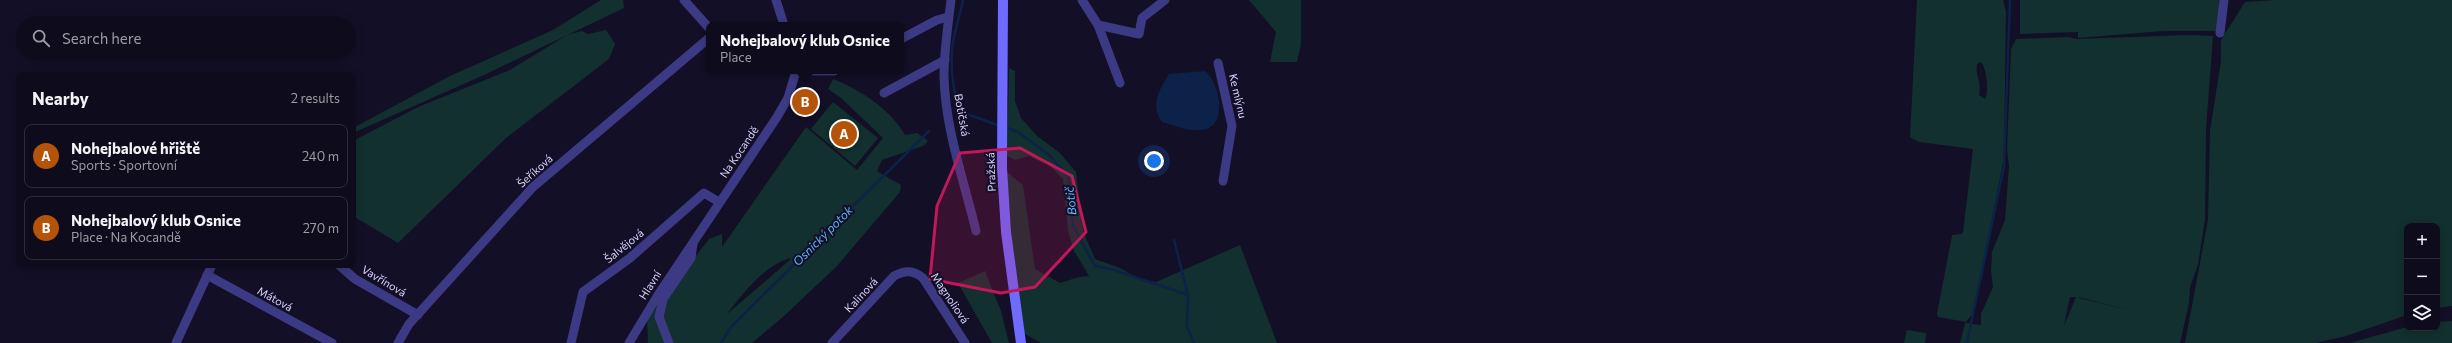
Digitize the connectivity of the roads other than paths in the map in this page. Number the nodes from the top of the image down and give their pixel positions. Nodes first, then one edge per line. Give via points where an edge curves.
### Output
1 (684, 0) edge
2 (776, 0) edge
3 (950, 0) edge
4 (1003, 0) edge
5 (1082, 0) edge
6 (1165, 0) edge
7 (2224, 0) edge
8 (948, 17) junction
9 (783, 22) edge
10 (706, 25) edge
11 (1098, 25) junction
12 (2220, 33) dead end
13 (904, 37) edge
14 (706, 41) edge
15 (945, 60) junction
16 (1218, 63) dead end
17 (795, 74) edge
18 (1120, 83) dead end
19 (884, 93) dead end
20 (1223, 181) dead end
21 (719, 202) junction
22 (976, 231) dead end
23 (694, 242) junction
24 (210, 268) edge
25 (343, 268) edge
26 (911, 271) joint
27 (207, 275) junction
28 (418, 315) junction
29 (176, 343) edge
30 (332, 343) edge
31 (398, 343) edge
32 (571, 343) edge
33 (629, 343) edge
34 (669, 343) edge
35 (832, 343) edge
36 (965, 343) edge
37 (1021, 343) edge

1 - 10 street
2 - 9 street
3 - 8 street, Botičská
4 - 37 main road, Pražská via 1002,133 1006,232
5 - 11 street
6 - 11 street via 1142,18 1139,34
7 - 12 street
8 - 13 street
8 - 15 street, Botičská
11 - 18 street
14 - 28 street, Šeříková via 533,187
15 - 19 street
15 - 22 street, Botičská via 950,122
16 - 20 street, Ke mlýnu via 1232,126
17 - 21 street, Na Kocandě via 788,98
21 - 23 street, Na Kocandě
21 - 32 street, Šalvějová via 704,193 630,258 583,292
23 - 33 street, Hlavní
23 - 34 street via 691,258 663,299 659,317
24 - 27 street
25 - 28 street, Vavřínová via 360,282
26 - 35 street, Kalinová via 894,276
26 - 36 street, Magnoliová via 923,278
27 - 29 street
27 - 30 street, Mátová
28 - 31 street, Šeříková via 409,324

